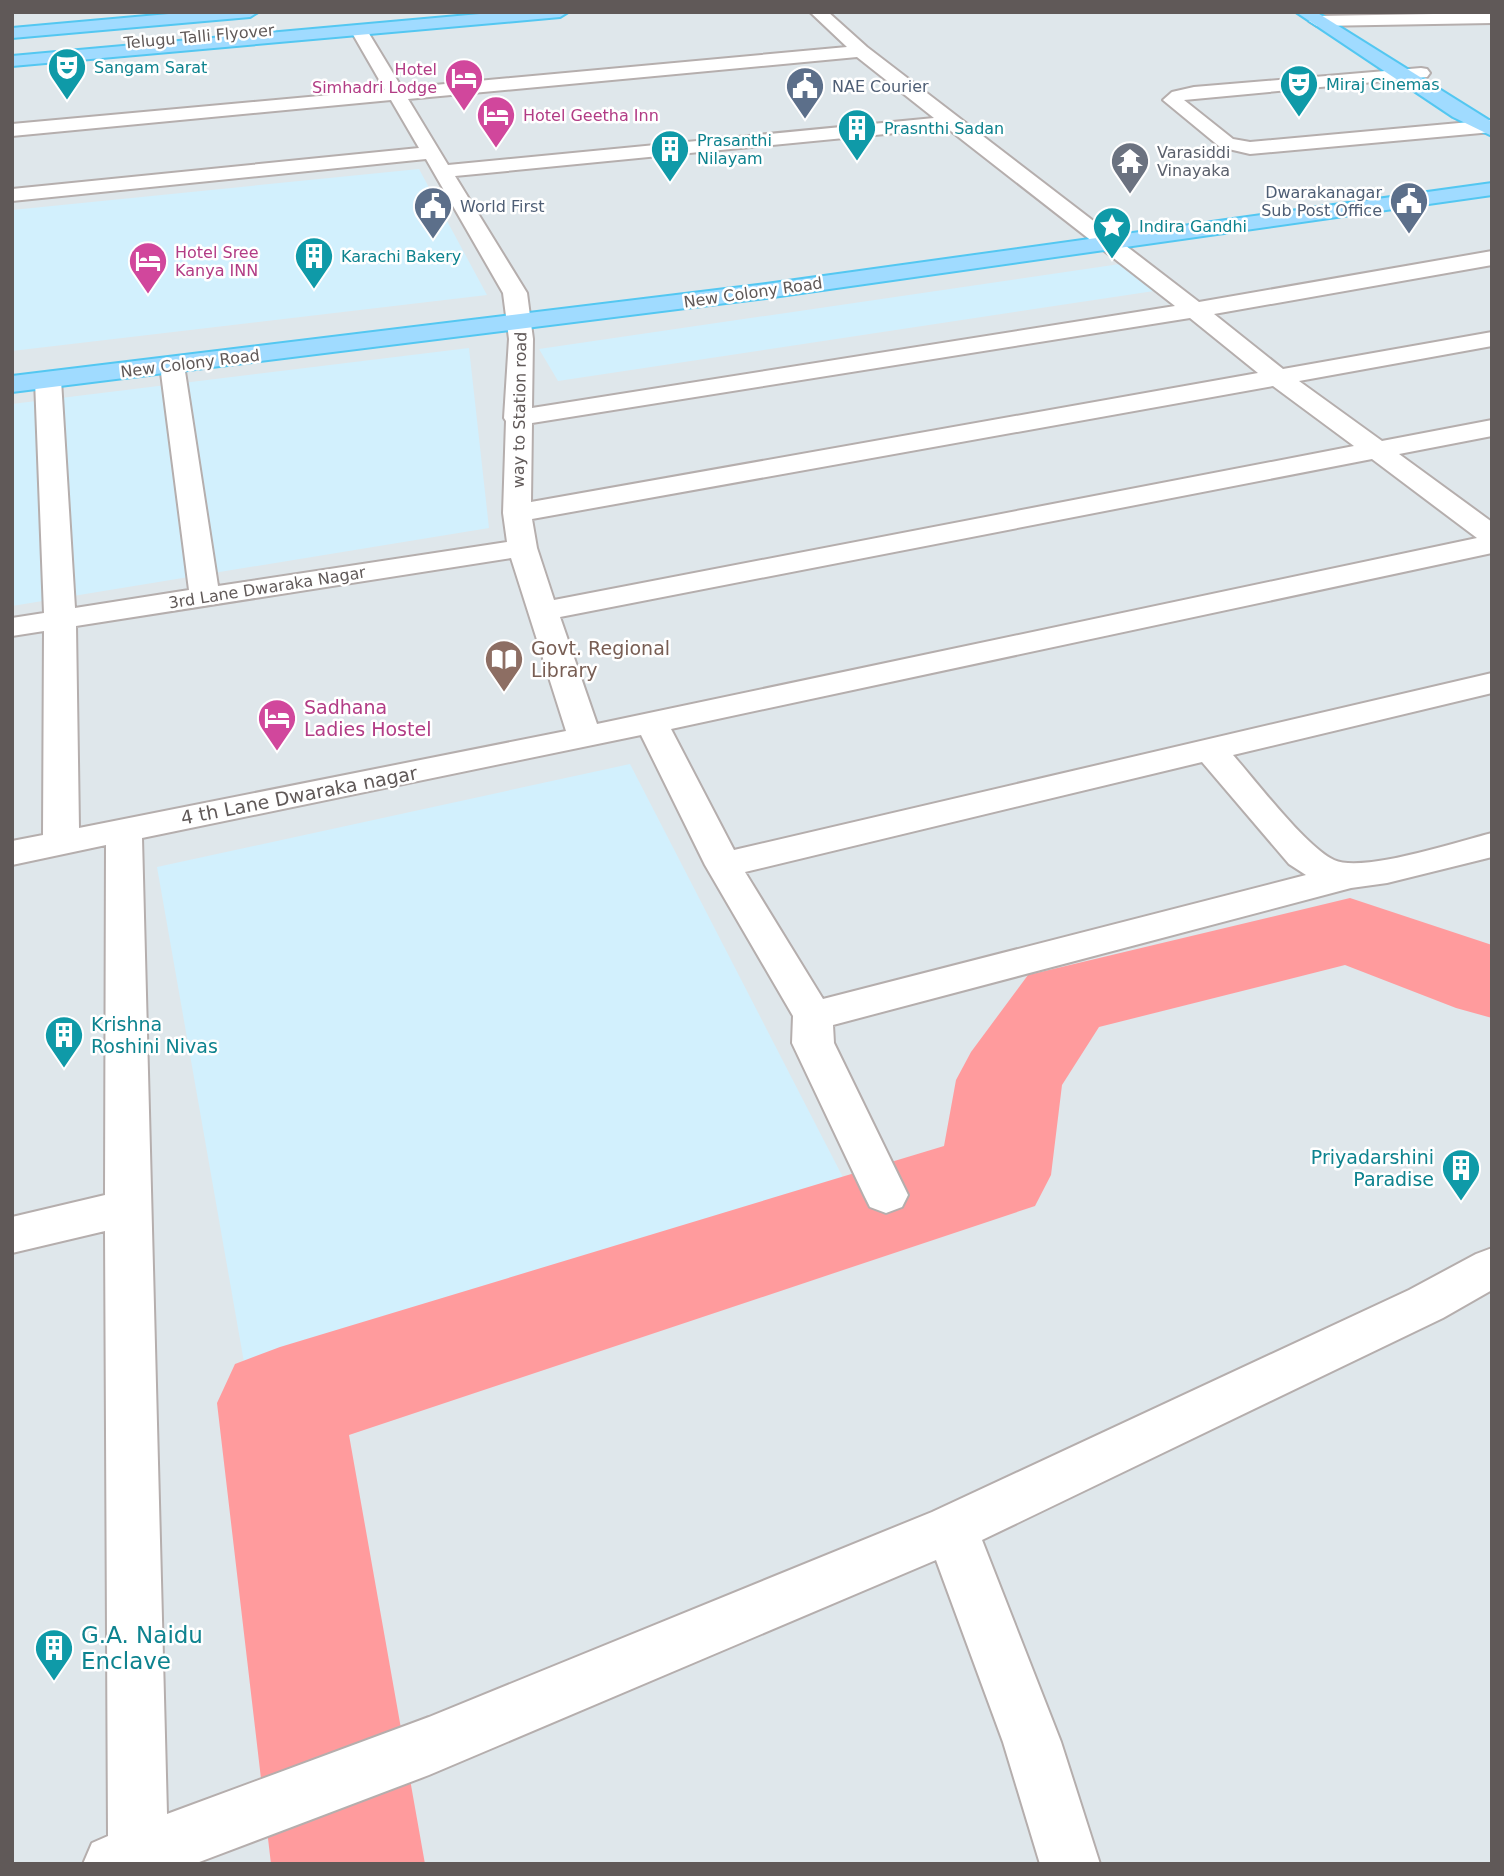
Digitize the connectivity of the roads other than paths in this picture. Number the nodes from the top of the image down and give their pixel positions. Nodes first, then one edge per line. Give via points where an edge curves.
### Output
1 (250, 12) edge
2 (469, 12) edge
3 (560, 12) edge
4 (818, 12) edge
5 (1323, 16) edge
6 (1492, 18) edge
7 (366, 22) edge
8 (12, 33) edge
9 (12, 43) edge
10 (12, 51) edge
11 (862, 51) junction
12 (12, 61) edge
13 (1421, 73) junction
14 (1401, 75) junction
15 (397, 96) junction
16 (951, 122) junction
17 (1490, 125) edge
18 (12, 130) edge
19 (437, 162) junction
20 (1492, 173) edge
21 (1492, 189) edge
22 (12, 195) edge
23 (1088, 226) junction
24 (1109, 243) junction
25 (1492, 258) edge
26 (1196, 310) junction
27 (518, 314) junction
28 (1492, 339) edge
29 (12, 363) edge
30 (172, 365) junction
31 (1278, 377) junction
32 (48, 380) junction
33 (12, 384) edge
34 (517, 418) junction
35 (1492, 428) edge
36 (1378, 450) junction
37 (517, 513) junction
38 (1492, 537) edge
39 (1492, 544) edge
40 (522, 548) junction
41 (205, 597) junction
42 (544, 611) junction
43 (60, 619) junction
44 (12, 627) edge
45 (1492, 683) edge
46 (652, 722) junction
47 (585, 737) junction
48 (1211, 751) junction
49 (124, 831) junction
50 (61, 843) junction
51 (1492, 845) edge
52 (12, 853) edge
53 (723, 865) junction
54 (1351, 876) junction
55 (813, 1016) junction
56 (887, 1195) dead end
57 (127, 1208) junction
58 (12, 1235) edge
59 (1492, 1267) edge
60 (951, 1529) junction
61 (125, 1860) edge
62 (1070, 1864) edge

1 - 8 main road
2 - 10 main road, Telugu Talli Flyover
3 - 7 main road
4 - 11 street
5 - 6 street
5 - 13 main road
5 - 14 main road
7 - 9 main road, Telugu Talli Flyover
7 - 12 main road
7 - 15 street, way to Station road
11 - 15 street
11 - 16 street
13 - 14 street
13 - 17 main road
14 - 17 main road
14 - 17 street via 1194,92 1172,100 1227,143 1250,148
15 - 18 street
15 - 19 street, way to Station road
16 - 19 street
16 - 23 street
19 - 22 street
19 - 27 street, way to Station road via 505,272
20 - 23 main road, New Colony Road
21 - 24 main road, New Colony Road
23 - 24 street
23 - 27 main road, New Colony Road
24 - 26 street
24 - 27 main road, New Colony Road
25 - 26 street
26 - 31 street
26 - 34 street
27 - 29 main road, New Colony Road
27 - 30 main road, New Colony Road
27 - 34 street, way to Station road
28 - 31 street
30 - 32 main road, New Colony Road
30 - 41 street
31 - 36 street
31 - 37 street
32 - 33 main road, New Colony Road
32 - 43 street
34 - 37 street, way to Station road
35 - 36 street
36 - 38 street
36 - 42 street
37 - 40 street, way to Station road
39 - 46 street, 4 th Lane Dwaraka nagar
40 - 41 street, 3rd Lane Dwaraka Nagar
40 - 42 street, way to Station road
41 - 43 street, 3rd Lane Dwaraka Nagar
42 - 47 street, way to Station road
43 - 44 street, 3rd Lane Dwaraka Nagar
43 - 50 street
45 - 48 street
46 - 47 street, 4 th Lane Dwaraka nagar
46 - 53 street
47 - 49 street, 4 th Lane Dwaraka nagar
48 - 53 street
48 - 54 street via 1302,856 1322,869
49 - 50 street, 4 th Lane Dwaraka nagar
49 - 57 street
50 - 52 street, 4 th Lane Dwaraka nagar
51 - 54 street
53 - 55 street
54 - 55 street
55 - 56 street via 813,1043
57 - 58 street
57 - 61 street
59 - 60 street via 1426,1304
60 - 61 street via 429,1746
60 - 62 street via 1032,1742

